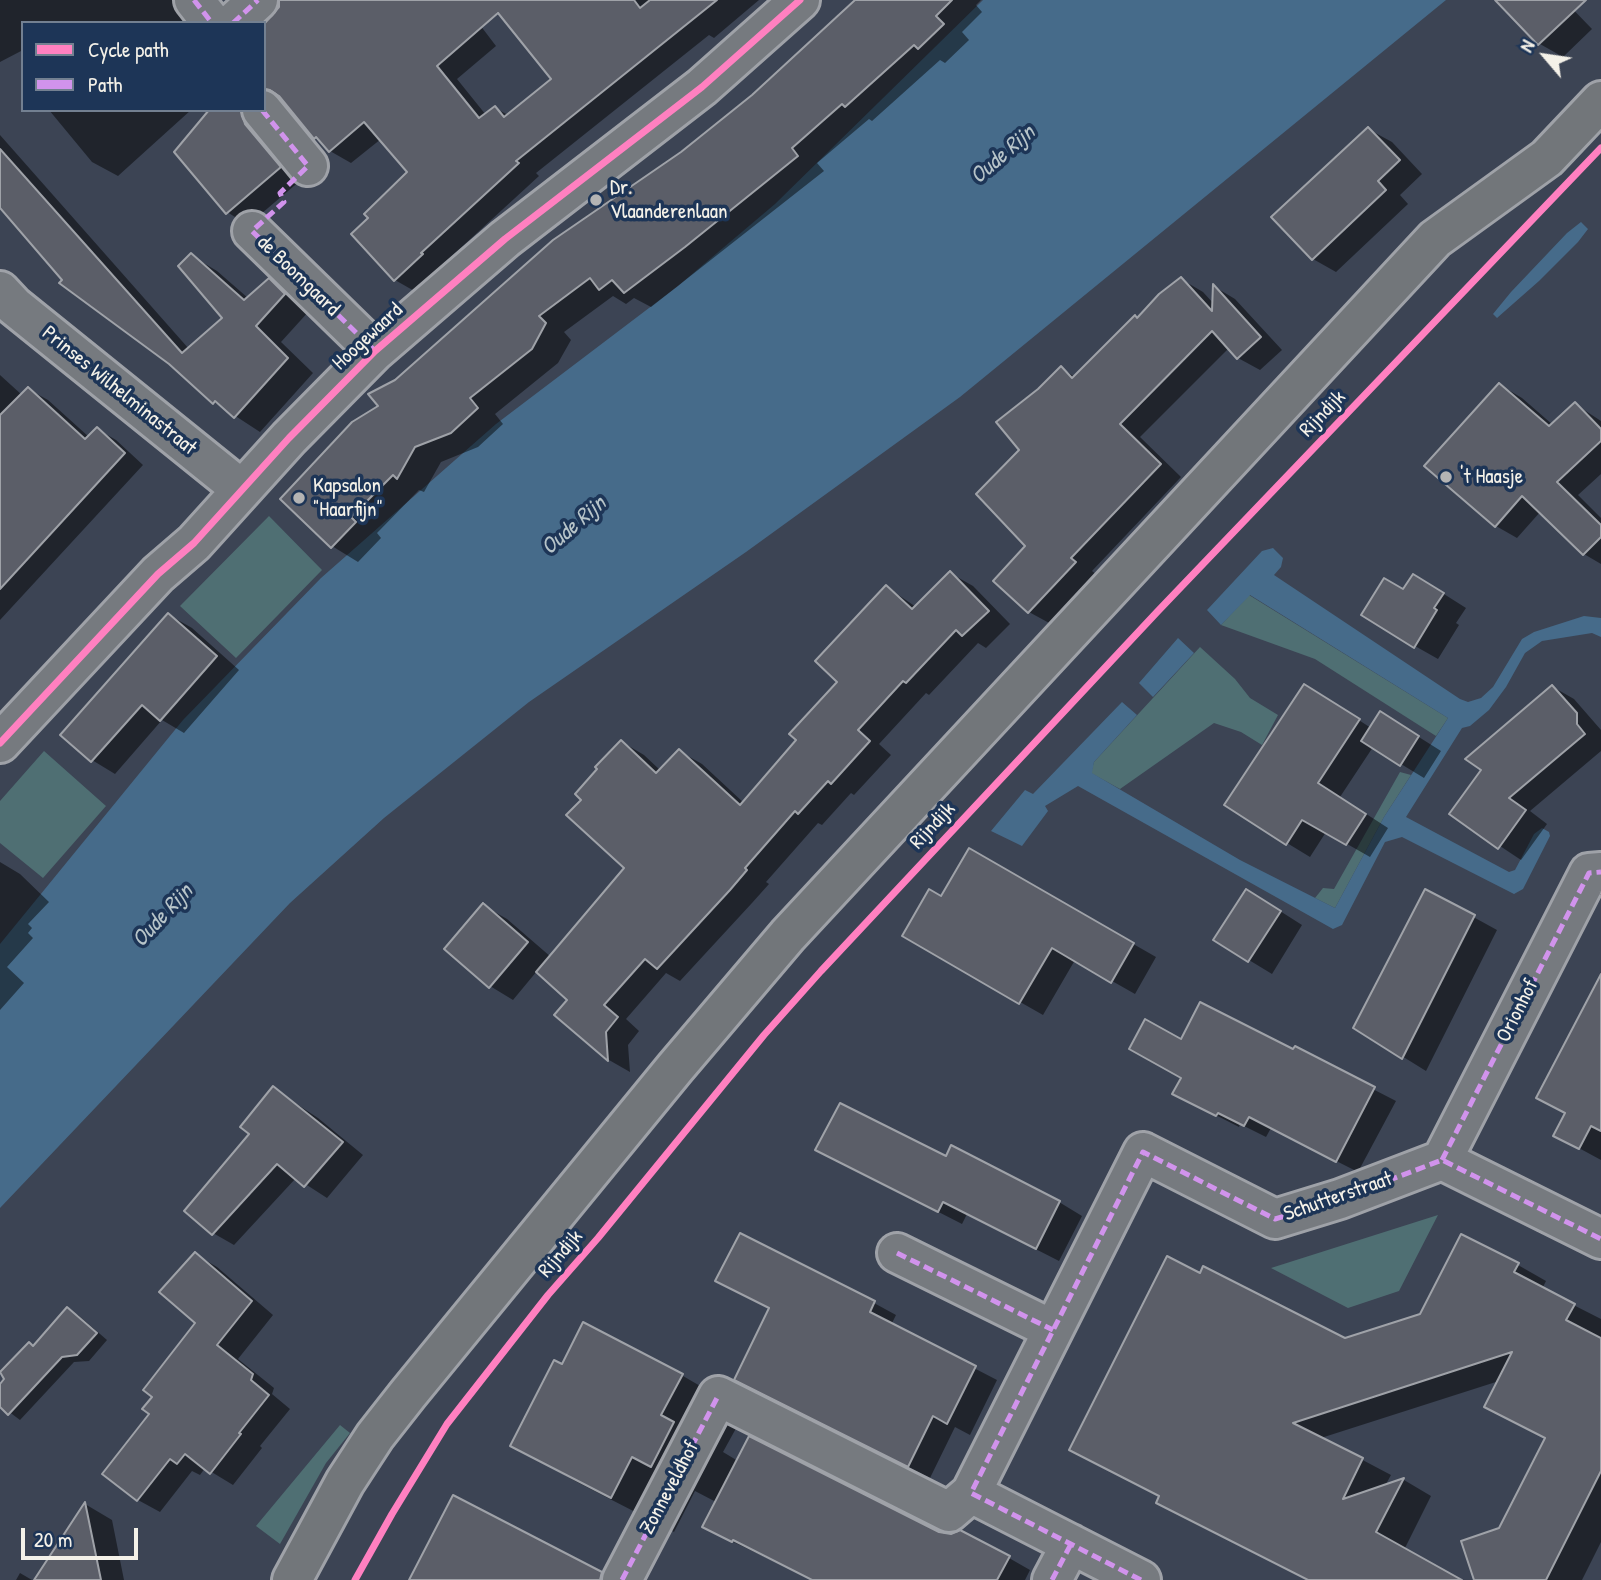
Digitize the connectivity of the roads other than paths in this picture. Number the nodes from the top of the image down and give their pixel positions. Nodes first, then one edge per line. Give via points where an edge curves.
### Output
1 (194, 0) edge
2 (258, 0) edge
3 (800, 0) edge
4 (210, 21) edge
5 (235, 21) edge
6 (1601, 102) edge
7 (264, 112) edge
8 (308, 166) dead end
9 (252, 231) dead end
10 (0, 291) edge
11 (375, 351) junction
12 (241, 489) junction
13 (0, 743) edge
14 (1601, 872) edge
15 (1442, 1160) junction
16 (1601, 1239) edge
17 (897, 1253) dead end
18 (1053, 1330) junction
19 (971, 1493) junction
20 (1071, 1544) junction
21 (292, 1580) edge
22 (622, 1580) edge
23 (1052, 1580) edge
24 (1141, 1580) edge

1 - 4 street
2 - 5 street
3 - 11 street, Hoogewaard via 702,87 505,239
6 - 21 main road, Rijndijk via 1548,158 1435,239 788,935 375,1436
7 - 8 street
9 - 11 street, de Boomgaard
10 - 12 street, Prinses Wilhelminastraat
11 - 12 street, Hoogewaard
12 - 13 street, Hoogewaard
14 - 15 street, Orionhof via 1589,873
15 - 16 street
15 - 18 street, Schutterstraat via 1275,1219 1143,1152
17 - 18 street
18 - 19 street, Schutterstraat
19 - 20 street
19 - 22 street, Zonneveldhof via 949,1512 718,1396
20 - 23 street
20 - 24 street

